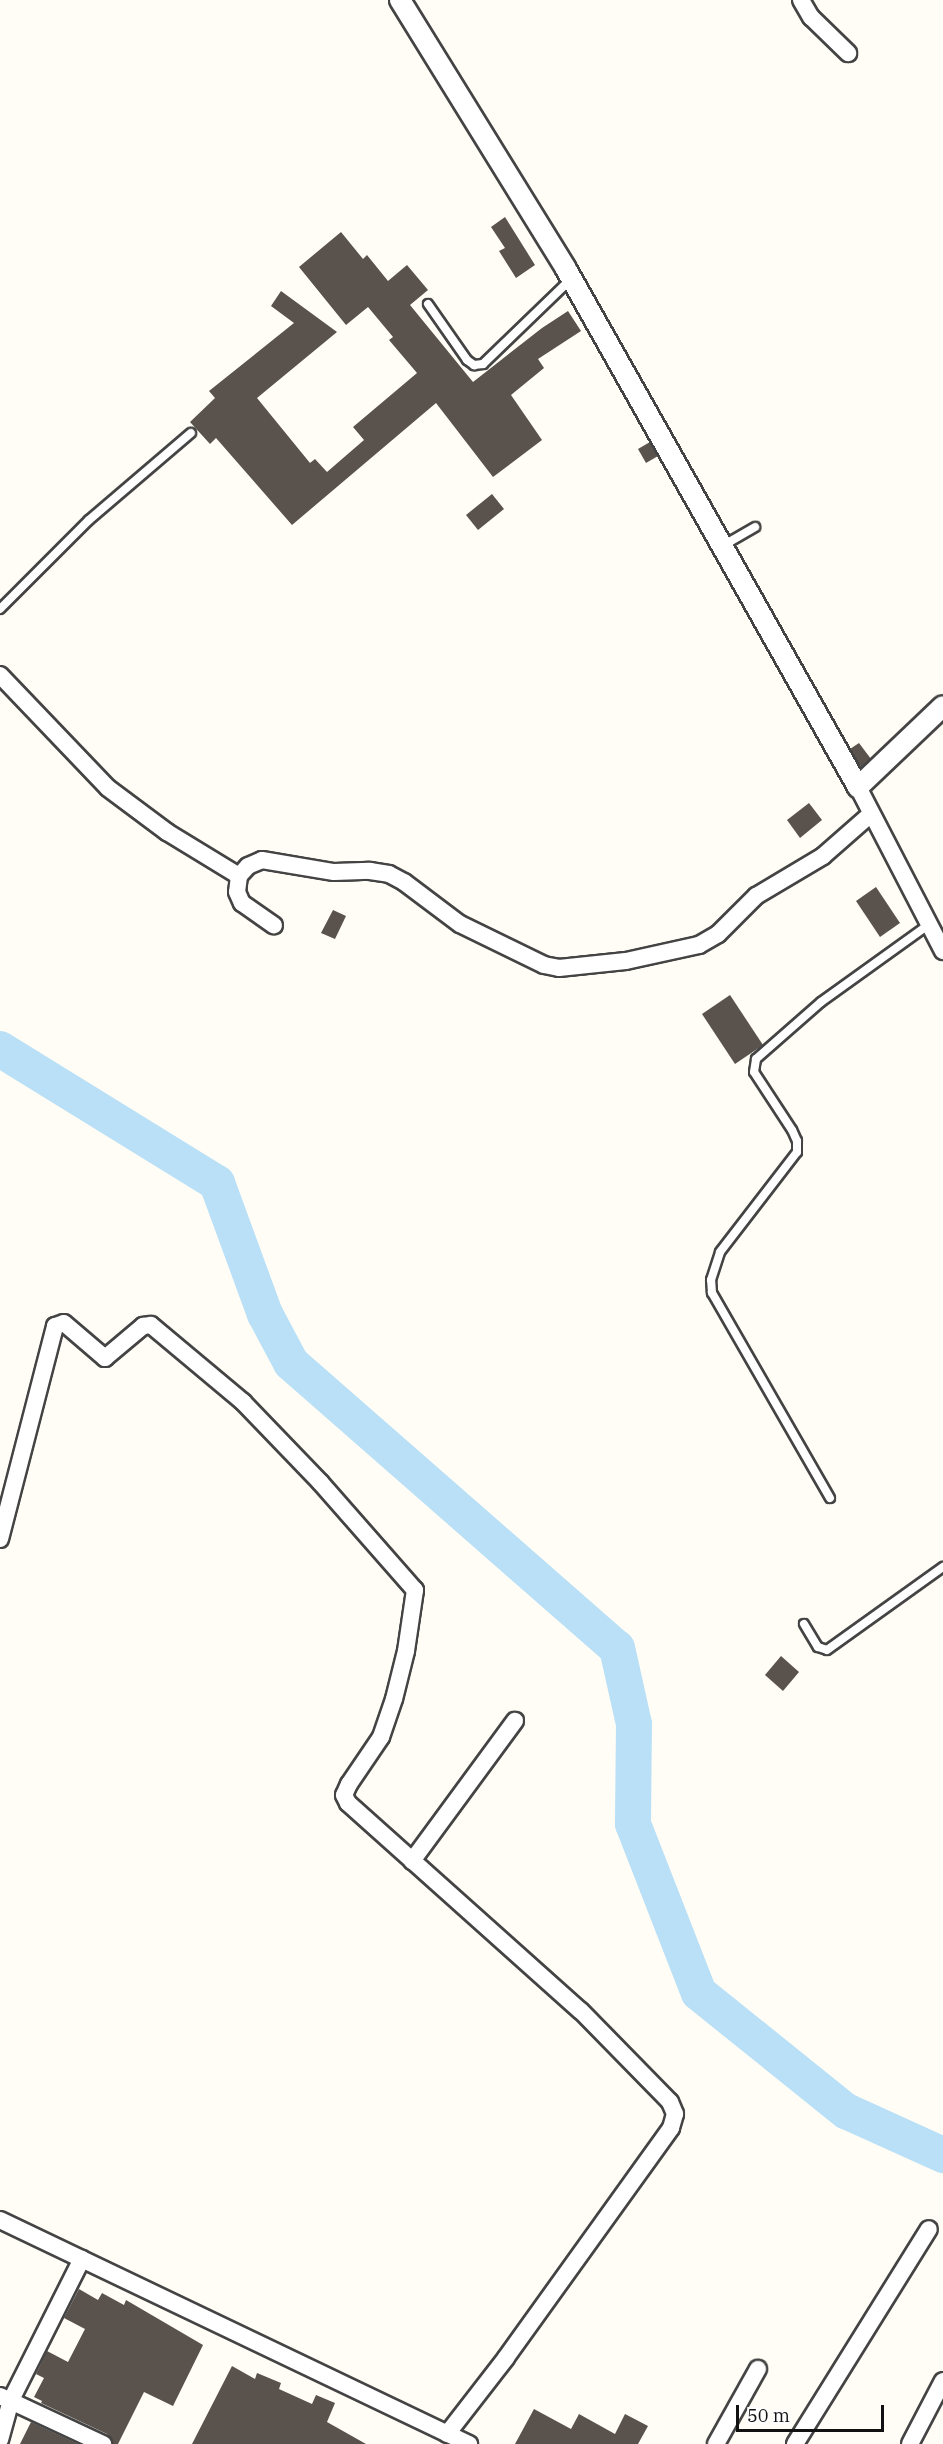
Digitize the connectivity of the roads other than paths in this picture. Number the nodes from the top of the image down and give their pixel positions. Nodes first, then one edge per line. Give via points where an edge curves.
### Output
1 (400, 0) edge
2 (801, 0) edge
3 (849, 53) dead end
4 (571, 278) junction
5 (428, 304) dead end
6 (191, 433) dead end
7 (755, 527) dead end
8 (724, 545) junction
9 (0, 609) edge
10 (0, 675) edge
11 (943, 706) edge
12 (858, 787) junction
13 (871, 814) junction
14 (239, 876) junction
15 (274, 925) dead end
16 (928, 925) junction
17 (943, 951) edge
18 (830, 1498) dead end
19 (0, 1539) edge
20 (943, 1567) edge
21 (804, 1623) dead end
22 (515, 1721) dead end
23 (412, 1860) junction
24 (0, 2220) edge
25 (929, 2229) dead end
26 (82, 2259) junction
27 (758, 2369) dead end
28 (943, 2381) edge
29 (6, 2398) edge
30 (447, 2434) junction
31 (0, 2440) edge
32 (103, 2444) edge
33 (469, 2444) edge
34 (716, 2444) edge
35 (795, 2444) edge
36 (910, 2444) edge

1 - 4 street
2 - 3 street via 811,17
4 - 5 lane via 483,364 474,365 467,360
4 - 8 street via 684,482
6 - 9 lane via 89,520
7 - 8 lane
8 - 12 street
10 - 14 street via 108,788 167,832
11 - 12 street
12 - 13 street
13 - 14 street via 823,856 766,888 718,933 699,945 626,961 559,968 544,965 460,924 389,874 334,872 262,860 248,866
13 - 16 street
14 - 15 street via 237,892 242,903
16 - 17 street
16 - 18 lane via 821,1002 756,1059 754,1072 792,1130 797,1152 720,1252 711,1280 712,1293
19 - 23 street via 55,1326 64,1323 105,1358 143,1326 159,1329 243,1402 415,1590 406,1651 381,1737 344,1795 348,1803
20 - 21 lane via 826,1650 818,1647
22 - 23 street
23 - 30 street via 581,2012 670,2102 675,2114 657,2147
24 - 26 street
25 - 35 street
26 - 29 street
26 - 30 street
27 - 34 street
28 - 36 street
29 - 31 street
29 - 32 street
30 - 33 street

